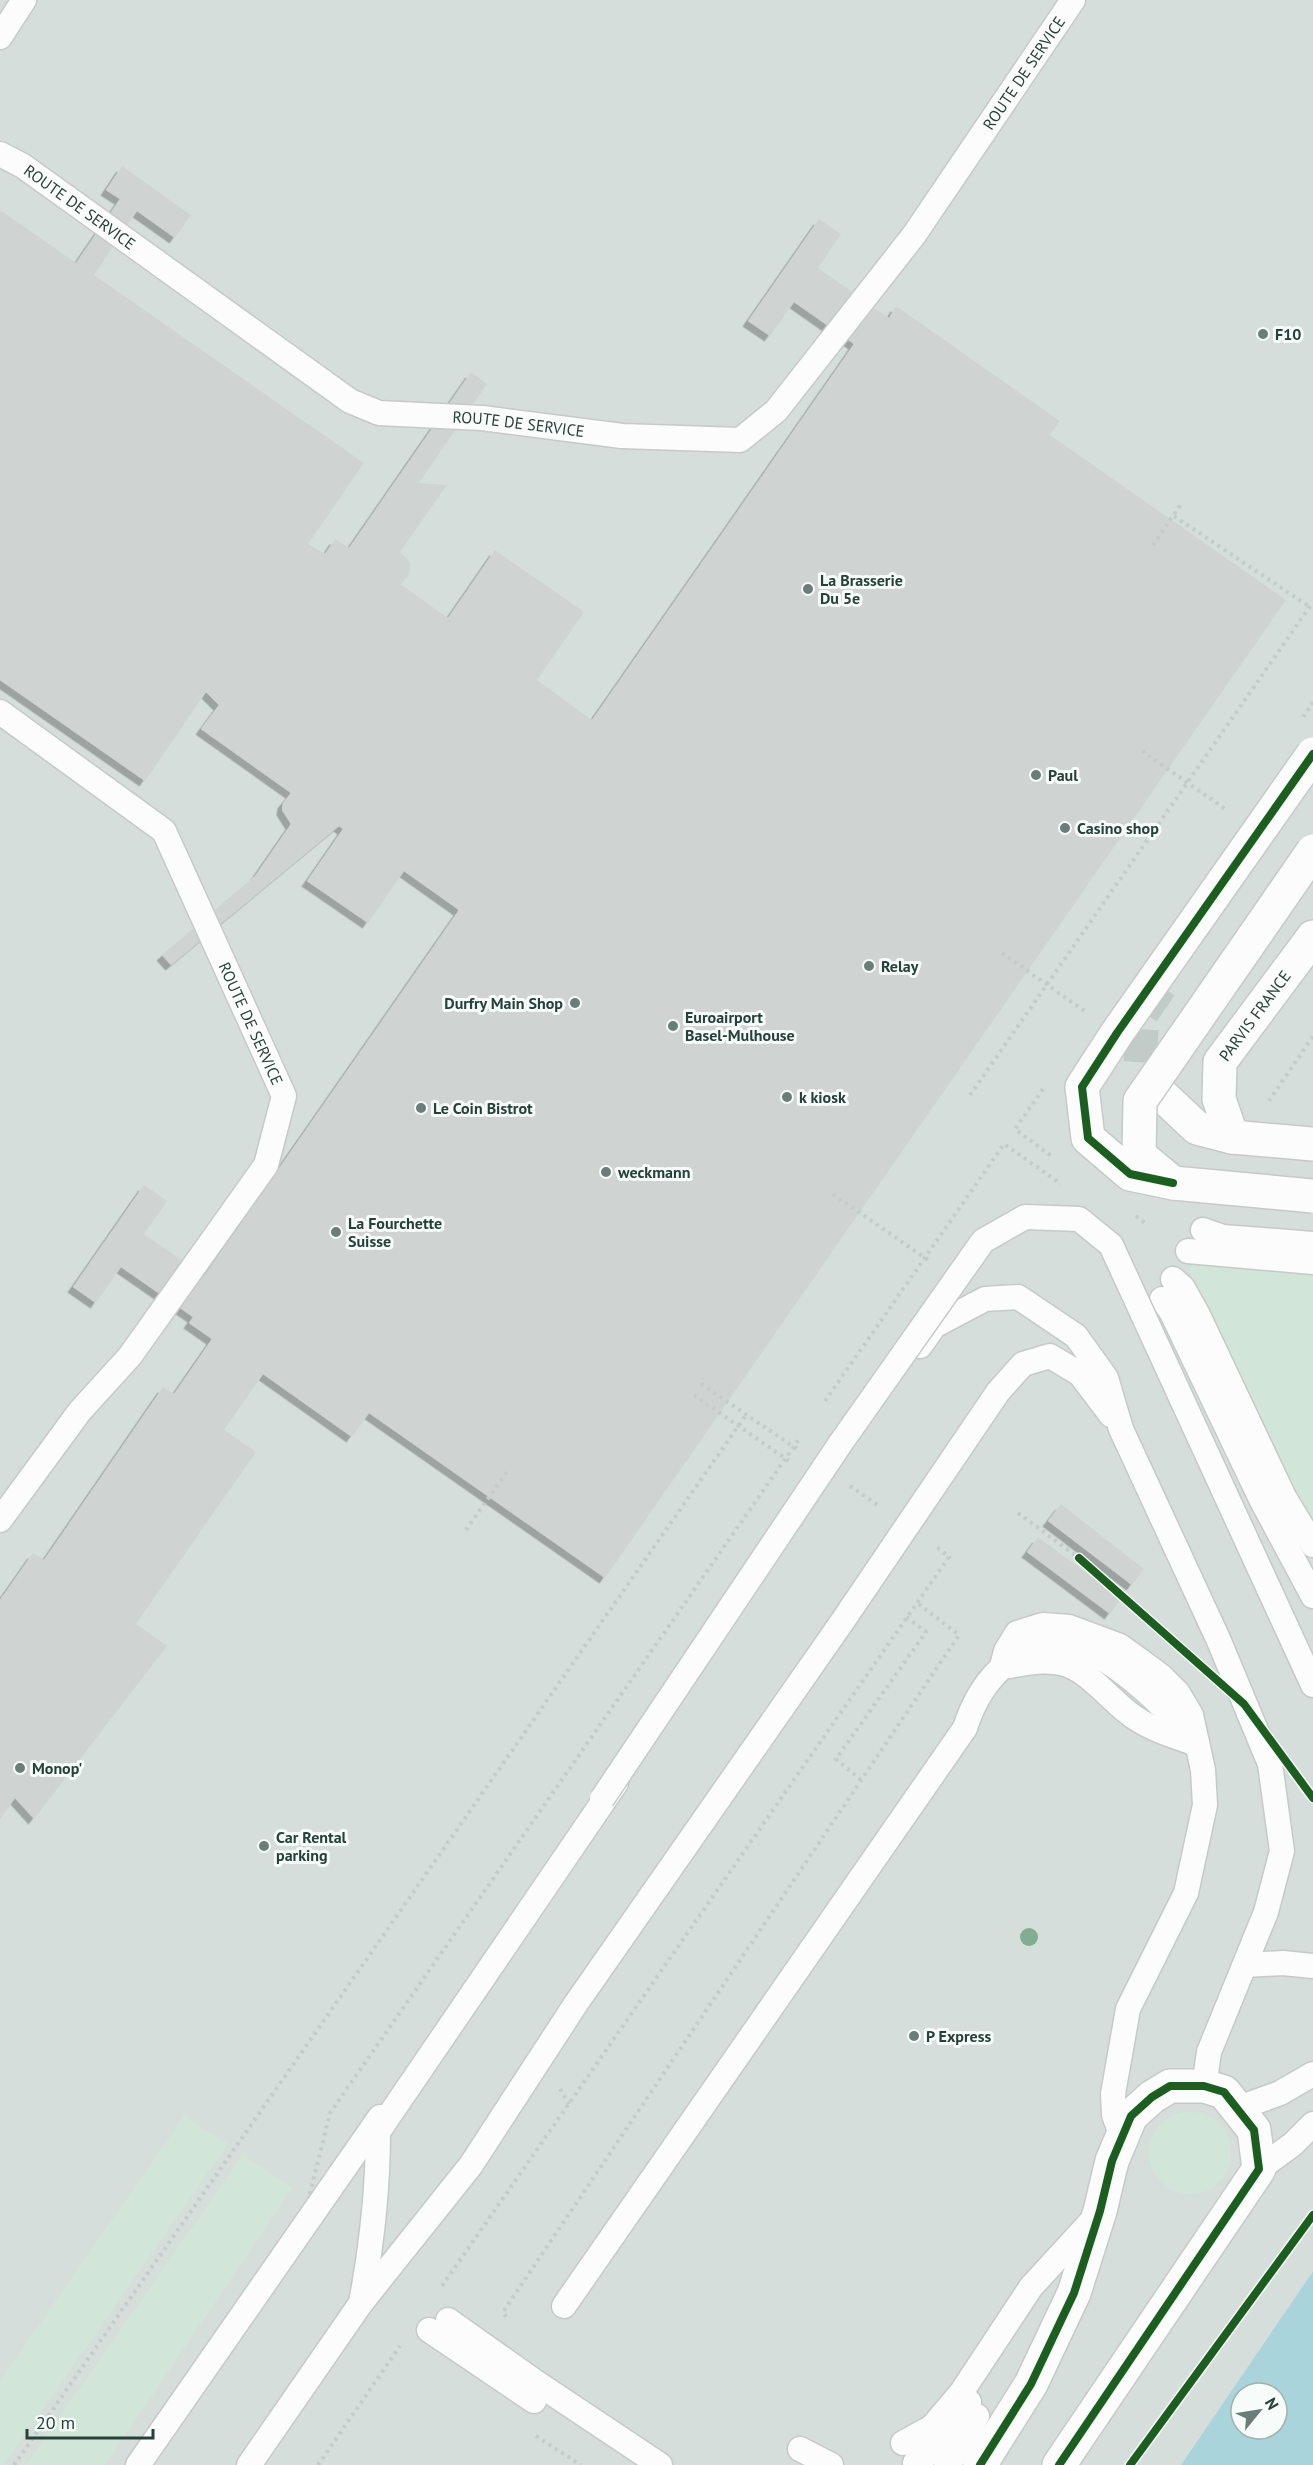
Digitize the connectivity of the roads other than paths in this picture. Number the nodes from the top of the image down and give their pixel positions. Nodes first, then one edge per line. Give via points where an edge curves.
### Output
1 (24, 0) edge
2 (1073, 0) edge
3 (0, 37) edge
4 (0, 154) edge
5 (0, 712) edge
6 (1313, 754) edge
7 (1313, 851) edge
8 (1313, 937) edge
9 (1164, 1097) tunnel mouth
10 (1232, 1137) junction
11 (1313, 1144) edge
12 (1173, 1183) junction
13 (1313, 1196) edge
14 (1203, 1230) dead end
15 (1313, 1244) edge
16 (1188, 1251) dead end
17 (1313, 1262) edge
18 (1121, 1429) junction
19 (824, 1477) junction
20 (0, 1520) edge
21 (1313, 1545) edge
22 (1313, 1596) edge
23 (1001, 1668) junction
24 (1313, 1685) edge
25 (1197, 1744) junction
26 (1245, 1965) junction
27 (1313, 1966) edge
28 (1313, 2074) edge
29 (1204, 2086) junction
30 (1239, 2109) junction
31 (1313, 2124) edge
32 (1122, 2137) junction
33 (1259, 2169) junction
34 (1100, 2211) junction
35 (361, 2303) junction
36 (564, 2306) dead end
37 (1014, 2312) junction
38 (978, 2387) junction
39 (800, 2449) dead end
40 (138, 2465) edge
41 (249, 2465) edge
42 (630, 2465) edge
43 (660, 2465) edge
44 (831, 2465) edge
45 (946, 2465) edge
46 (980, 2465) edge
47 (1059, 2465) edge

1 - 3 lane
2 - 4 lane, ROUTE DE SERVICE via 914,235 776,411 740,440 622,436 482,418 379,413 350,402 23,166
5 - 20 lane, ROUTE DE SERVICE via 164,831 284,1096 266,1165 130,1356 80,1411
6 - 12 street, bridge via 1082,1087 1088,1138 1130,1174
7 - 12 street, bridge via 1140,1101 1138,1155
8 - 10 street, PARVIS FRANCE via 1221,1062 1219,1099
9 - 10 street via 1197,1128
10 - 11 street
12 - 13 street, bridge
14 - 15 lane via 1222,1237
16 - 17 lane
18 - 19 lane via 1106,1378 1076,1335 1018,1298 985,1299 934,1326
18 - 26 lane via 1219,1641 1270,1764 1282,1851 1266,1912
18 - 35 lane via 1080,1374 1050,1356 1023,1364 998,1392 843,1622 575,2005 471,2165
19 - 24 lane, bridge via 983,1241 1025,1217 1079,1219 1111,1245
19 - 35 lane via 378,2132 374,2230
19 - 40 lane, bridge
21 - 22 lane via 1284,1497 1183,1288 1168,1289 1171,1311 1261,1499
23 - 25 lane via 1043,1660 1076,1667 1128,1712 1164,1734
23 - 25 lane via 1017,1633 1043,1624 1062,1625 1110,1642 1161,1676 1178,1693 1191,1715
23 - 36 lane via 973,1702 959,1737
25 - 32 lane via 1205,1804 1186,1893 1128,2008 1113,2094 1114,2115
26 - 27 lane
26 - 29 lane via 1209,2052
28 - 30 lane via 1280,2093
29 - 30 street via 1224,2092
29 - 32 street via 1170,2086 1152,2097 1131,2116
30 - 33 street via 1254,2130
31 - 33 lane
32 - 34 street
33 - 47 street
34 - 37 lane
34 - 46 street via 1074,2293 1036,2373
35 - 41 lane
37 - 38 lane via 1001,2349
37 - 38 lane via 961,2393 909,2453 932,2452 945,2439
38 - 45 lane via 978,2414
39 - 44 lane
42 - 43 lane via 428,2329 537,2383

